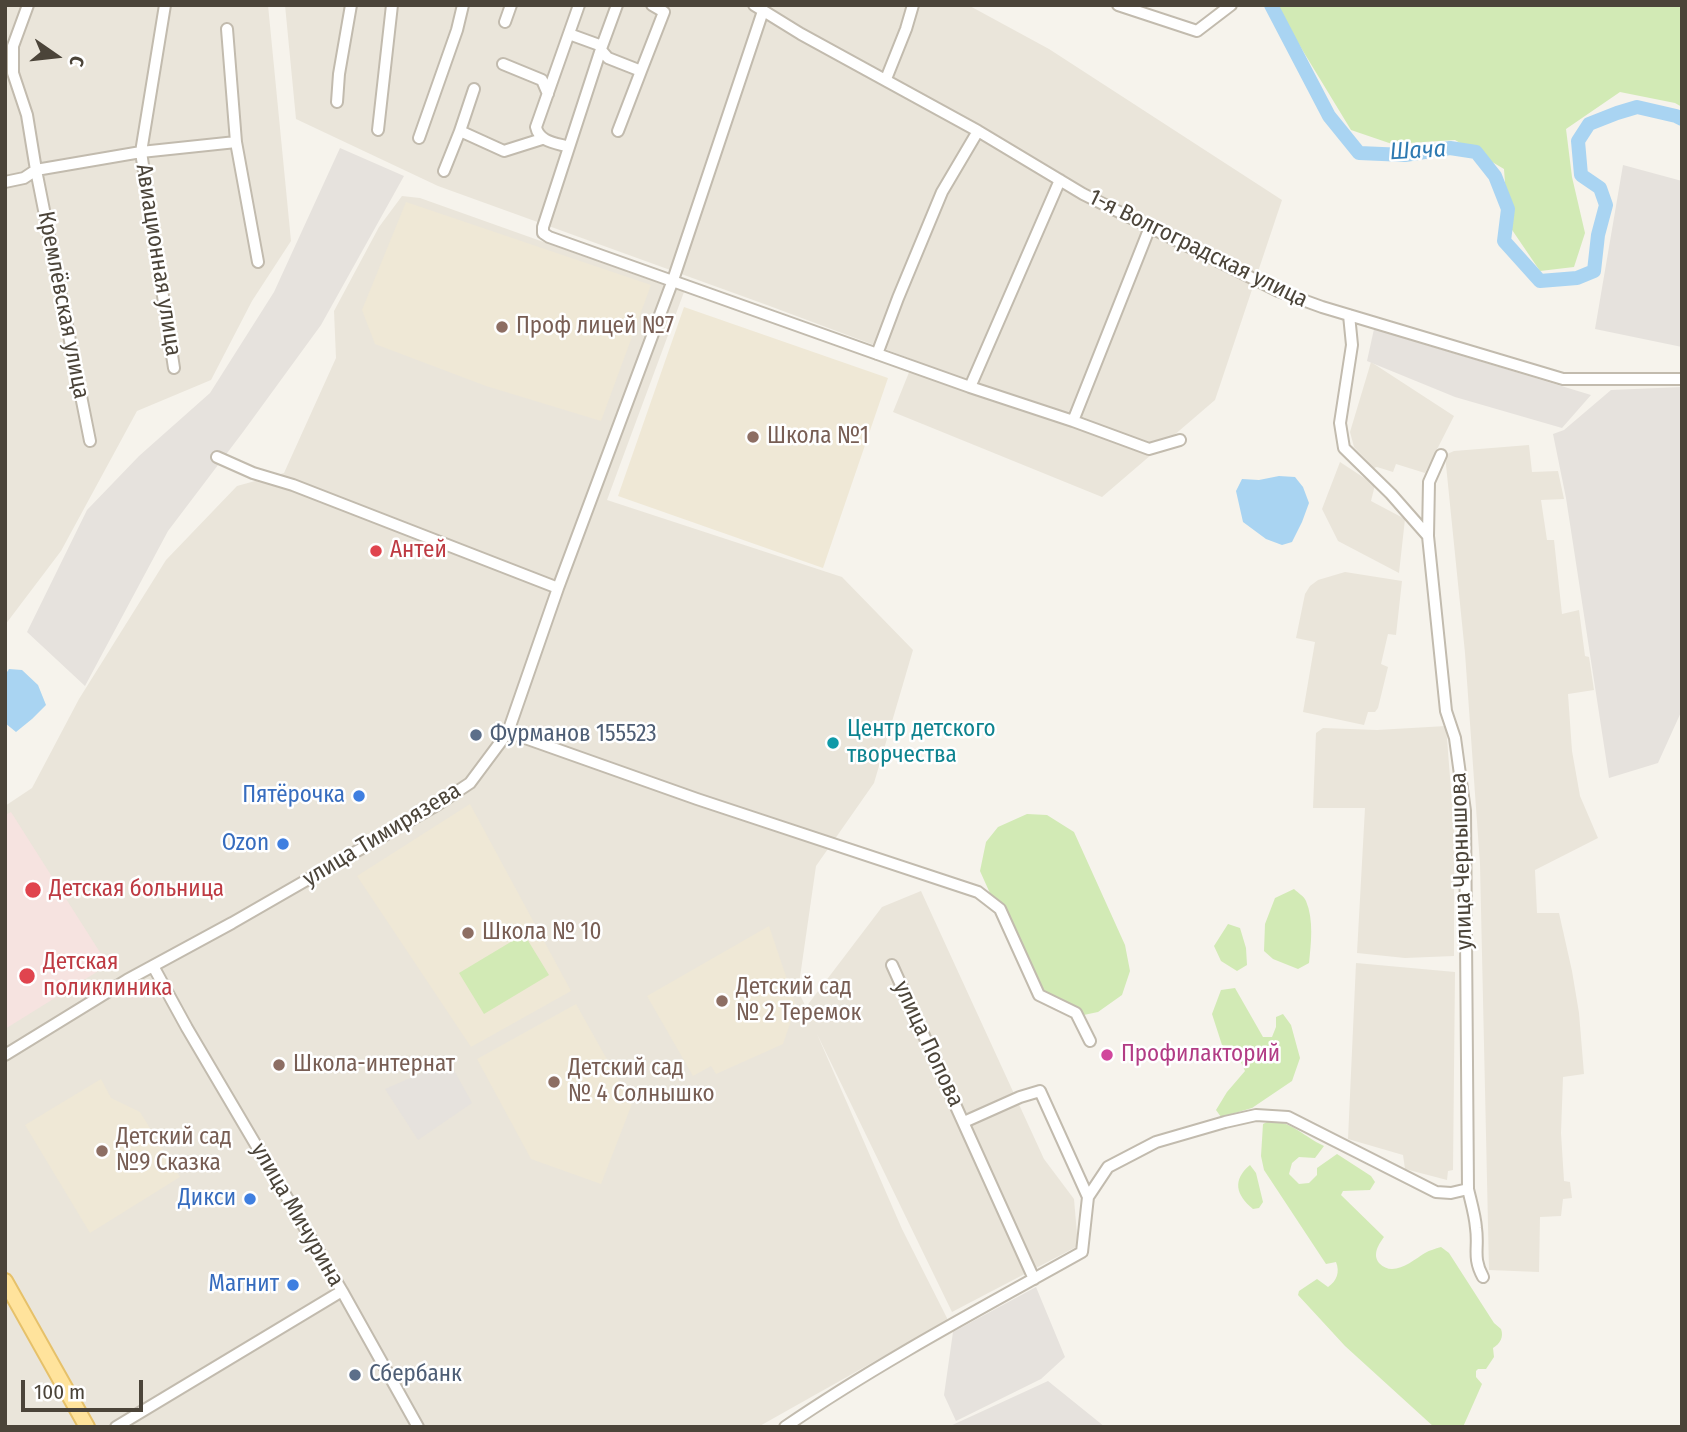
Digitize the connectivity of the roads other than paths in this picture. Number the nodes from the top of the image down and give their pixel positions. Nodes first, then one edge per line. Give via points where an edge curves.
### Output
1 (28, 5) edge
2 (165, 5) edge
3 (351, 5) edge
4 (392, 5) edge
5 (463, 5) edge
6 (511, 5) edge
7 (579, 5) edge
8 (617, 5) edge
9 (652, 5) edge
10 (913, 5) edge
11 (1118, 5) edge
12 (1231, 5) edge
13 (758, 8) edge
14 (505, 22) dead end
15 (227, 29) dead end
16 (569, 34) junction
17 (601, 48) junction
18 (503, 64) dead end
19 (641, 71) junction
20 (886, 79) junction
21 (474, 89) dead end
22 (548, 94) junction
23 (337, 102) dead end
24 (378, 130) dead end
25 (460, 131) junction
26 (618, 131) dead end
27 (978, 131) junction
28 (419, 138) dead end
29 (542, 139) junction
30 (236, 142) junction
31 (569, 147) junction
32 (141, 152) junction
33 (36, 170) junction
34 (444, 171) dead end
35 (1060, 180) junction
36 (5, 182) edge
37 (1150, 227) junction
38 (258, 262) dead end
39 (673, 280) junction
40 (1349, 315) junction
41 (877, 354) junction
42 (174, 368) dead end
43 (1682, 379) edge
44 (970, 387) junction
45 (1073, 421) junction
46 (1180, 440) dead end
47 (90, 441) dead end
48 (1441, 455) dead end
49 (216, 457) dead end
50 (1428, 536) junction
51 (558, 588) junction
52 (508, 732) junction
53 (892, 965) dead end
54 (153, 967) junction
55 (1090, 1041) dead end
56 (5, 1055) edge
57 (964, 1122) junction
58 (1468, 1189) junction
59 (1088, 1197) junction
60 (1483, 1277) dead end
61 (1034, 1279) junction
62 (5, 1281) edge
63 (342, 1292) junction
64 (87, 1427) edge
65 (116, 1427) edge
66 (418, 1427) edge
67 (785, 1427) edge

1 - 33 street, Кремлёвская улица via 13,46 13,73 27,115
2 - 32 street, Авиационная улица
3 - 23 street
4 - 24 street
5 - 28 street
6 - 14 street
7 - 16 street
8 - 17 street
9 - 19 street via 664,12
10 - 20 street
11 - 12 street via 1197,31
13 - 20 street, 1-я Волгоградская улица
13 - 39 street, улица Тимирязева
15 - 30 street
16 - 17 street
16 - 22 street
17 - 19 street via 608,58
17 - 31 street
18 - 22 street via 541,79
19 - 26 street
20 - 27 street, 1-я Волгоградская улица
21 - 25 street
22 - 29 street via 536,127
25 - 29 street via 504,151
25 - 34 street
27 - 35 street, 1-я Волгоградская улица
27 - 41 street via 942,192
29 - 31 street
30 - 32 street
30 - 38 street
31 - 39 street via 543,233
32 - 33 street
32 - 42 street, Авиационная улица
33 - 36 street
33 - 47 street, Кремлёвская улица
35 - 37 street, 1-я Волгоградская улица
35 - 44 street
37 - 40 street, 1-я Волгоградская улица via 1278,290
37 - 45 street
39 - 41 street
39 - 51 street, улица Тимирязева
40 - 43 street, 1-я Волгоградская улица via 1563,379
40 - 50 street via 1352,345 1340,423 1344,447
41 - 44 street
44 - 45 street
45 - 46 street via 1149,449
48 - 50 street, улица Чернышова via 1429,482
49 - 51 street
50 - 58 street, улица Чернышова via 1446,712 1455,738 1465,811
51 - 52 street, улица Тимирязева
52 - 54 street, улица Тимирязева via 470,783 437,805
52 - 55 street via 978,892 1000,909 1039,995 1076,1013
53 - 57 street, улица Попова
54 - 56 street, улица Тимирязева
54 - 63 street, улица Мичурина
57 - 59 street, улица Попова via 1040,1091
57 - 61 street, улица Попова
58 - 59 street via 1436,1192 1288,1117 1256,1115 1156,1142 1108,1167
58 - 60 street, улица Чернышова via 1476,1257
59 - 61 street via 1082,1252
61 - 67 street via 944,1328
62 - 64 main road
63 - 65 street
63 - 66 street, улица Мичурина

